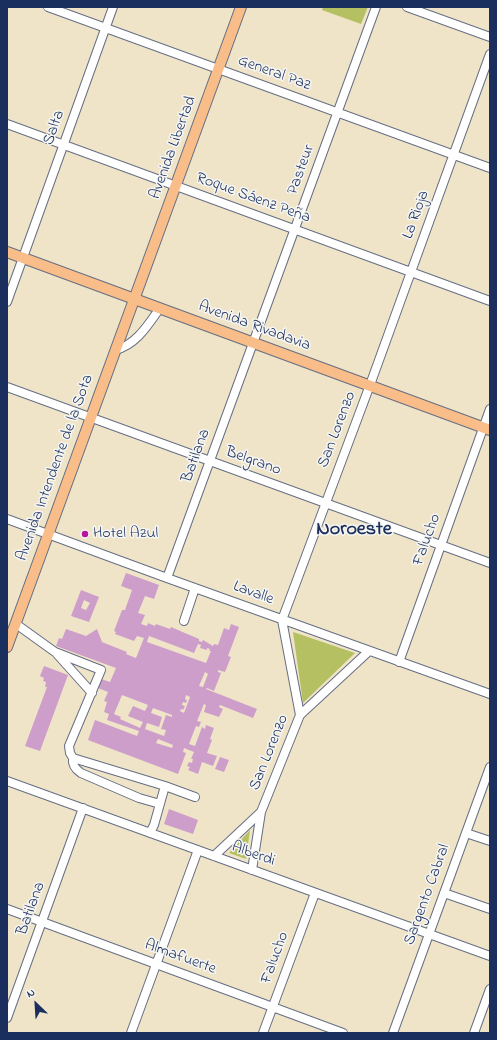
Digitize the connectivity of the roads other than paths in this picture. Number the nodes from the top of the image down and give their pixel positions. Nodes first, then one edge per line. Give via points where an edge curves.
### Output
1 (48, 7) edge
2 (113, 7) edge
3 (241, 7) edge
4 (376, 7) edge
5 (407, 7) edge
6 (105, 28) junction
7 (490, 37) edge
8 (490, 54) edge
9 (219, 69) junction
10 (338, 112) junction
11 (7, 124) edge
12 (64, 145) junction
13 (454, 154) junction
14 (490, 168) edge
15 (175, 186) junction
16 (295, 230) junction
17 (7, 252) edge
18 (24, 258) junction
19 (411, 272) junction
20 (134, 299) junction
21 (490, 301) edge
22 (7, 302) edge
23 (160, 308) junction
24 (254, 343) junction
25 (115, 350) junction
26 (370, 385) junction
27 (7, 387) edge
28 (490, 409) edge
29 (91, 417) junction
30 (487, 428) edge
31 (210, 461) junction
32 (326, 503) junction
33 (7, 519) edge
34 (48, 534) junction
35 (441, 545) junction
36 (490, 563) edge
37 (167, 578) junction
38 (196, 588) junction
39 (282, 620) junction
40 (184, 621) dead end
41 (16, 624) junction
42 (7, 647) edge
43 (369, 651) junction
44 (55, 652) junction
45 (399, 662) junction
46 (92, 693) junction
47 (490, 694) edge
48 (300, 715) junction
49 (73, 758) junction
50 (490, 767) edge
51 (7, 781) edge
52 (165, 786) junction
53 (195, 797) dead end
54 (160, 804) junction
55 (83, 808) junction
56 (261, 812) junction
57 (150, 833) junction
58 (466, 833) junction
59 (490, 841) edge
60 (198, 850) junction
61 (214, 856) junction
62 (252, 870) junction
63 (315, 893) junction
64 (444, 893) junction
65 (7, 909) edge
66 (490, 909) edge
67 (42, 922) junction
68 (429, 934) junction
69 (490, 956) edge
70 (156, 964) junction
71 (490, 989) edge
72 (273, 1007) junction
73 (7, 1018) edge
74 (131, 1033) edge
75 (263, 1033) edge
76 (343, 1033) edge
77 (393, 1033) edge
78 (474, 1033) edge

1 - 6 street, General Paz
2 - 6 street, Salta
3 - 9 main road, Avenida Libertad
4 - 10 street, Pasteur
5 - 7 street
6 - 9 street, General Paz
6 - 12 street, Salta
8 - 13 street, La Rioja
9 - 10 street, General Paz
9 - 15 main road, Avenida Libertad
10 - 13 street, General Paz
10 - 16 street, Pasteur
11 - 12 street, Roque Sáenz Peña
12 - 15 street, Roque Sáenz Peña
12 - 18 street, Salta
13 - 14 street, General Paz
13 - 19 street, La Rioja
15 - 16 street, Roque Sáenz Peña
15 - 20 main road, Avenida Libertad
16 - 19 street, Roque Sáenz Peña
16 - 24 street, Pasteur
17 - 18 main road, Avenida Rivadavia
18 - 20 main road, Avenida Rivadavia
18 - 22 street, Salta
19 - 21 street, Roque Sáenz Peña
19 - 26 street, La Rioja
20 - 23 main road, Avenida Rivadavia
20 - 25 main road, Avenida Intendente de la Sota
23 - 24 main road, Avenida Rivadavia
23 - 25 street via 145,330 128,346
24 - 26 main road, Avenida Rivadavia
24 - 31 street, Batilana
25 - 29 main road, Avenida Intendente de la Sota
26 - 30 main road, Avenida Rivadavia
26 - 32 street, San Lorenzo
27 - 29 street, Belgrano
28 - 30 street, Falucho
29 - 31 street, Belgrano
29 - 34 main road, Avenida Intendente de la Sota
30 - 35 street, Falucho
31 - 32 street, Belgrano
31 - 37 street, Batilana
32 - 35 street, Belgrano
32 - 39 street, San Lorenzo
33 - 34 street, Lavalle
34 - 37 street, Lavalle
34 - 41 main road, Avenida Intendente de la Sota
35 - 36 street, Belgrano
35 - 45 street, Falucho
37 - 38 street, Lavalle
38 - 39 street, Lavalle
38 - 40 street
39 - 43 street, Lavalle
39 - 48 street
41 - 42 main road, Avenida Intendente de la Sota
41 - 44 street
43 - 45 street, Lavalle
43 - 48 street, San Lorenzo
44 - 46 street
44 - 46 street via 101,670
45 - 47 street, Lavalle
46 - 49 street via 69,746
48 - 56 street, San Lorenzo
49 - 52 street
49 - 54 street via 73,765 81,773 139,798
50 - 58 street, Sargento Cabral
51 - 55 street, Alberdi
52 - 53 street
52 - 54 street
54 - 57 street
55 - 57 street, Alberdi
55 - 67 street, Batilana
56 - 61 street
56 - 62 street, San Lorenzo
57 - 60 street, Alberdi
58 - 59 street
58 - 64 street, Sargento Cabral
60 - 61 street, Alberdi
60 - 70 street
61 - 62 street, Alberdi
62 - 63 street, Alberdi
63 - 68 street, Alberdi
63 - 72 street, Falucho
64 - 66 street
64 - 68 street, Sargento Cabral
65 - 67 street, Almafuerte
67 - 70 street, Almafuerte
67 - 73 street, Batilana
68 - 69 street, Alberdi
68 - 77 street, Sargento Cabral
70 - 72 street, Almafuerte
70 - 74 street
71 - 78 street
72 - 75 street, Falucho
72 - 76 street, Almafuerte

